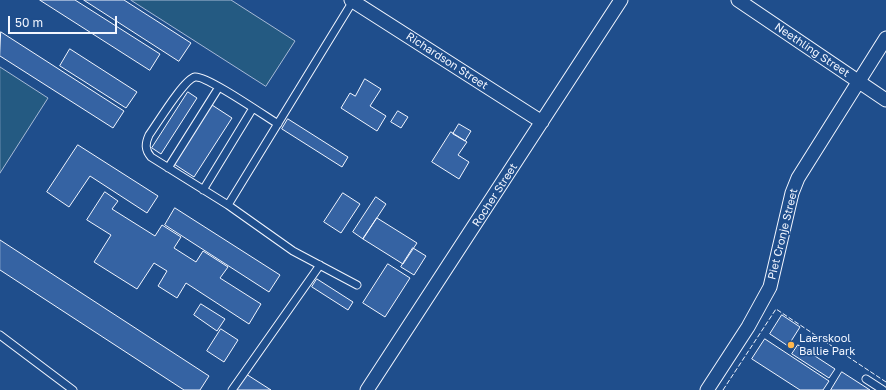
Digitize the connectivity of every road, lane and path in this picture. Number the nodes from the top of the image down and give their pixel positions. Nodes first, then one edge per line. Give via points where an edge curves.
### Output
1 (621, 0) edge
2 (738, 0) edge
3 (352, 1) edge
4 (886, 38) edge
5 (858, 82) junction
6 (219, 87) junction
7 (886, 100) edge
8 (253, 108) junction
9 (542, 122) junction
10 (278, 124) junction
11 (168, 168) junction
12 (203, 190) junction
13 (228, 205) junction
14 (320, 265) junction
15 (357, 286) dead end
16 (0, 335) edge
17 (866, 379) dead end
18 (74, 390) edge
19 (232, 390) edge
20 (367, 390) edge
21 (707, 390) edge
22 (883, 390) edge

1 - 9 street, Rocher Street
2 - 5 street, Neethling Street
3 - 9 street, Richardson Street
3 - 10 lane
4 - 5 street, Piet Cronje Street
5 - 7 street, Neethling Street
5 - 21 street, Piet Cronje Street via 798,178 792,193 770,287 748,327
6 - 8 lane
6 - 11 lane
6 - 11 lane via 202,77 194,77 184,84 149,135 146,142 147,152
8 - 10 lane
8 - 12 lane
9 - 20 street, Rocher Street
10 - 13 lane
11 - 12 lane
12 - 13 lane
13 - 14 lane via 293,251
14 - 15 lane
14 - 19 lane
16 - 18 lane
17 - 22 lane

